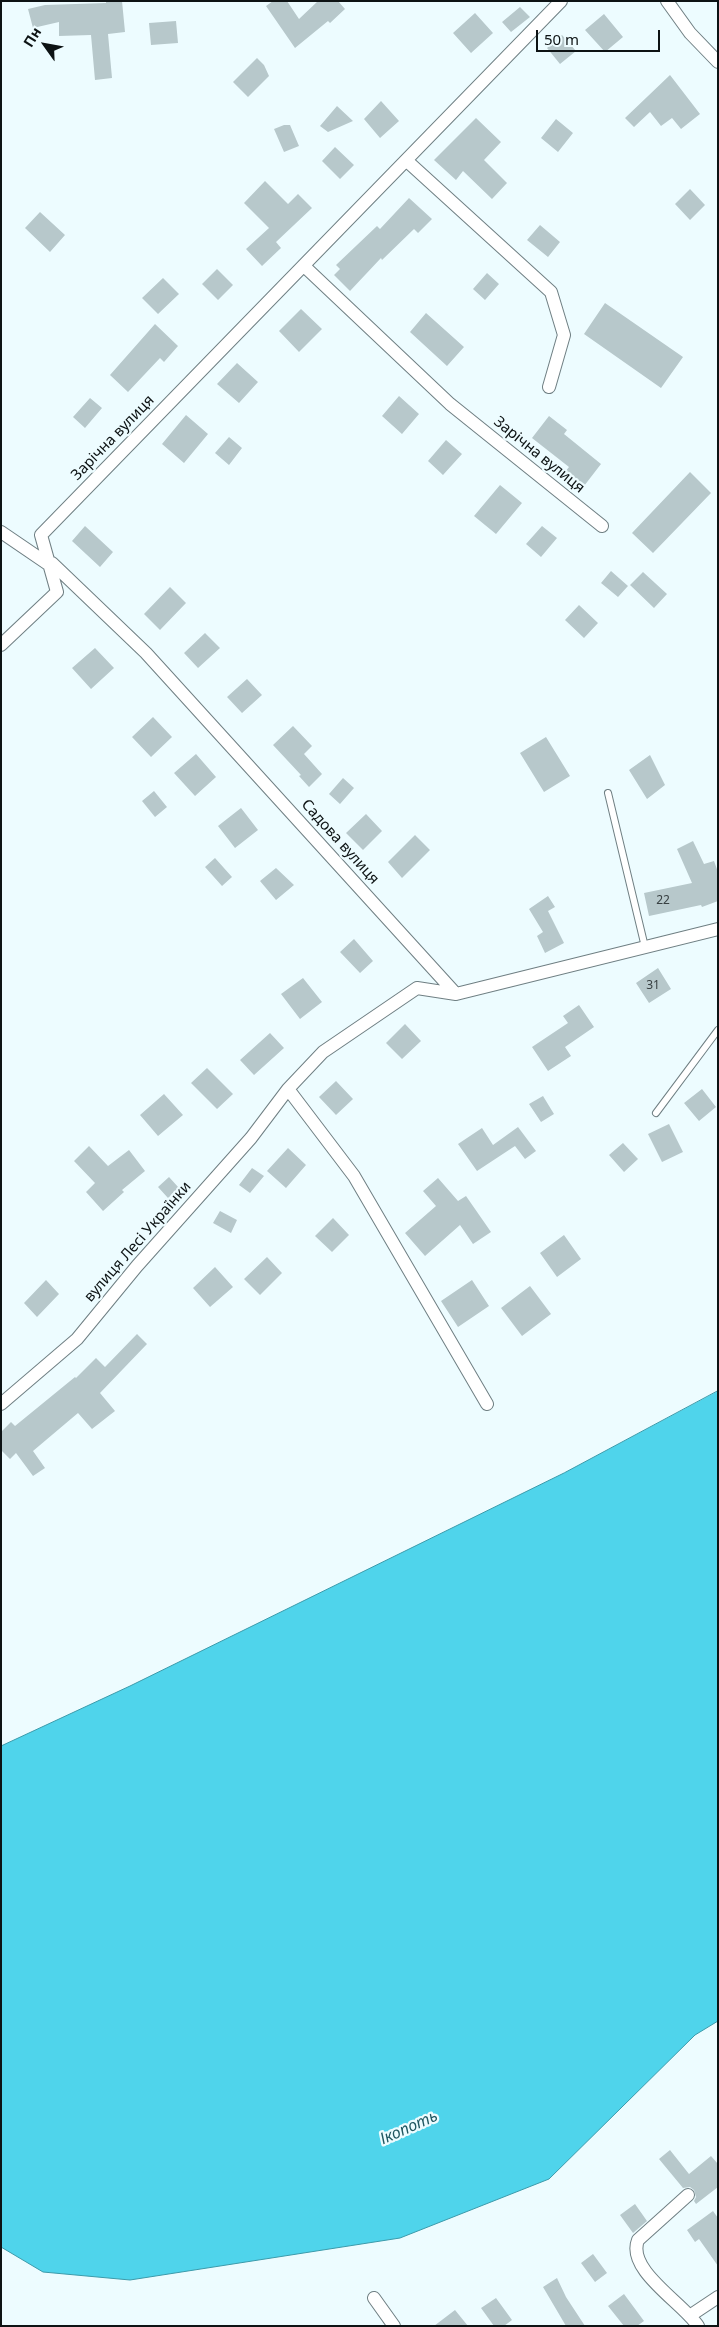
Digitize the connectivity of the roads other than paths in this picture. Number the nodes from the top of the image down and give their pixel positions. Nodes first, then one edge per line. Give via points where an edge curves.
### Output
1 (562, 1) edge
2 (667, 1) edge
3 (718, 62) edge
4 (407, 161) junction
5 (304, 266) junction
6 (549, 387) dead end
7 (602, 526) dead end
8 (1, 532) edge
9 (48, 564) junction
10 (1, 645) edge
11 (608, 793) dead end
12 (718, 929) edge
13 (645, 947) junction
14 (456, 994) junction
15 (718, 1030) edge
16 (288, 1089) junction
17 (656, 1112) dead end
18 (1, 1404) edge
19 (487, 1404) dead end
20 (688, 2195) dead end
21 (718, 2297) edge
22 (374, 2298) dead end
23 (695, 2320) edge
24 (394, 2326) edge

1 - 4 street, Зарічна вулиця
2 - 3 street via 690,33
4 - 5 street, Зарічна вулиця
4 - 6 street via 551,292 564,335
5 - 7 street, Зарічна вулиця via 450,404
5 - 9 street, Зарічна вулиця via 41,535
8 - 9 street, Садова вулиця
9 - 10 street, Зарічна вулиця via 57,592
9 - 14 street, Садова вулиця via 52,563 146,653
11 - 13 lane
12 - 13 street
13 - 14 street
14 - 16 street, вулиця Лесі Українки via 417,988 323,1052
15 - 17 lane
16 - 18 street, вулиця Лесі Українки via 78,1339
16 - 19 street via 354,1176
20 - 23 street via 638,2240 635,2248 641,2268
21 - 23 street
22 - 24 street

